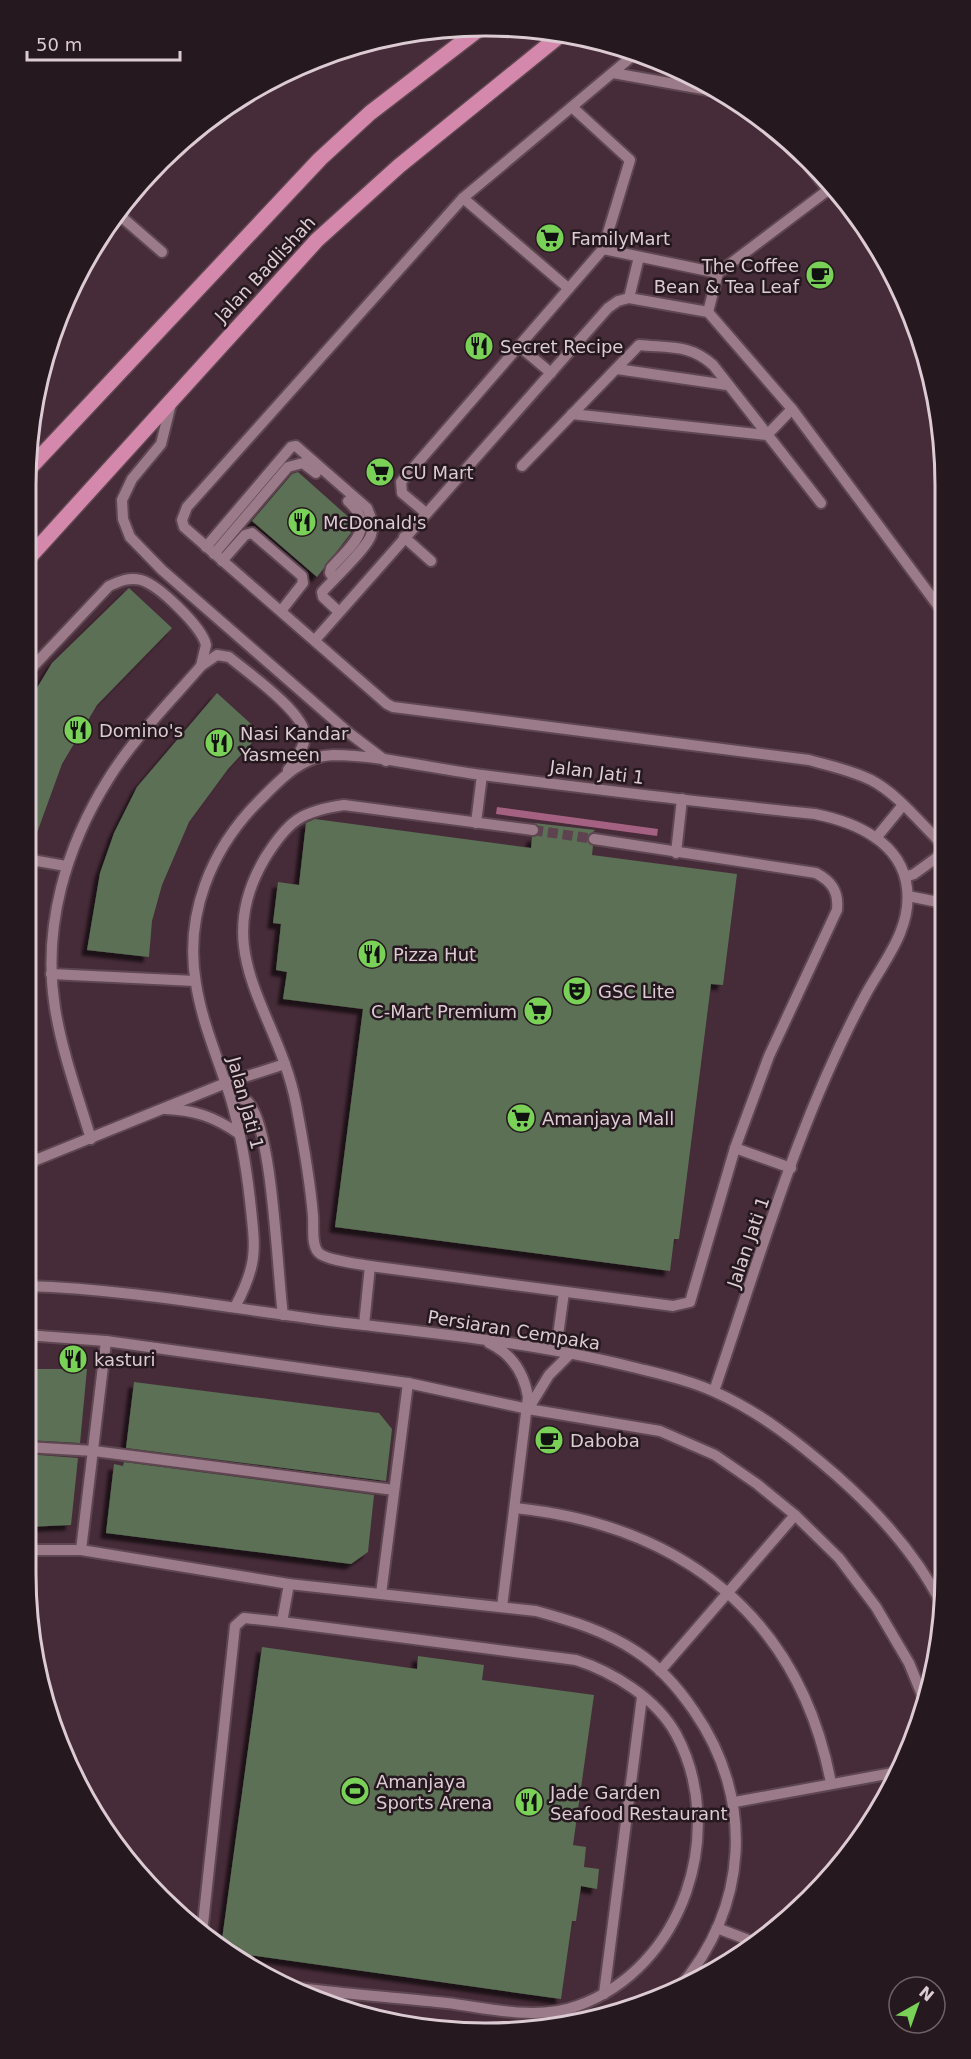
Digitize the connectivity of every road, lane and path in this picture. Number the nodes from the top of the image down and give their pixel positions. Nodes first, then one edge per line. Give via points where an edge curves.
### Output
1 (469, 37) edge
2 (553, 41) edge
3 (629, 60) edge
4 (613, 73) junction
5 (694, 87) edge
6 (572, 107) junction
7 (825, 192) edge
8 (462, 198) junction
9 (124, 219) edge
10 (603, 249) junction
11 (162, 252) dead end
12 (639, 257) junction
13 (718, 273) junction
14 (568, 288) junction
15 (629, 298) junction
16 (708, 312) junction
17 (519, 346) junction
18 (617, 369) junction
19 (550, 373) junction
20 (727, 385) junction
21 (172, 398) junction
22 (792, 409) junction
23 (572, 414) junction
24 (767, 435) junction
25 (37, 461) edge
26 (522, 466) dead end
27 (821, 503) dead end
28 (426, 513) junction
29 (404, 537) junction
30 (36, 550) edge
31 (214, 554) junction
32 (431, 561) dead end
33 (162, 570) junction
34 (334, 579) junction
35 (153, 586) junction
36 (935, 602) edge
37 (281, 611) junction
38 (339, 612) junction
39 (315, 640) junction
40 (36, 664) edge
41 (201, 666) junction
42 (387, 762) junction
43 (286, 773) junction
44 (482, 775) junction
45 (682, 799) junction
46 (903, 805) junction
47 (476, 823) junction
48 (533, 830) tunnel mouth
49 (935, 837) edge
50 (876, 838) junction
51 (594, 839) tunnel mouth
52 (676, 853) junction
53 (935, 859) edge
54 (36, 861) edge
55 (66, 866) junction
56 (905, 877) junction
57 (908, 896) junction
58 (935, 901) edge
59 (51, 974) junction
60 (195, 981) junction
61 (285, 1064) junction
62 (226, 1083) junction
63 (231, 1098) junction
64 (163, 1109) junction
65 (238, 1133) junction
66 (91, 1139) junction
67 (735, 1148) junction
68 (36, 1160) edge
69 (791, 1168) junction
70 (370, 1266) junction
71 (36, 1287) edge
72 (564, 1292) junction
73 (236, 1307) junction
74 (283, 1315) junction
75 (364, 1325) junction
76 (36, 1336) edge
77 (483, 1340) junction
78 (106, 1341) junction
79 (556, 1350) junction
80 (572, 1352) junction
81 (408, 1383) junction
82 (714, 1391) junction
83 (528, 1409) junction
84 (36, 1448) edge
85 (94, 1451) junction
86 (394, 1490) junction
87 (515, 1508) junction
88 (795, 1515) junction
89 (36, 1550) edge
90 (81, 1550) junction
91 (289, 1584) junction
92 (728, 1592) junction
93 (381, 1593) junction
94 (934, 1593) edge
95 (502, 1606) junction
96 (282, 1622) junction
97 (660, 1671) junction
98 (920, 1690) edge
99 (642, 1697) junction
100 (888, 1774) edge
101 (831, 1783) junction
102 (735, 1802) junction
103 (203, 1923) edge
104 (717, 1928) junction
105 (746, 1939) edge
106 (689, 1975) edge
107 (604, 1994) junction
108 (333, 1996) edge

1 - 25 main road, Jalan Badlishah via 370,113 320,159
2 - 21 main road, Jalan Badlishah via 399,166 317,240
3 - 4 street
4 - 5 street
4 - 6 street
6 - 8 street
6 - 10 street via 630,160
7 - 13 street
8 - 14 street
8 - 31 street via 188,507 182,520 184,527
9 - 11 street
10 - 12 street
10 - 14 street
12 - 13 street
12 - 15 street
13 - 16 street
14 - 17 street
15 - 16 street
15 - 19 street via 608,308
16 - 22 street
17 - 19 street
17 - 28 street via 401,482 402,493
18 - 20 street
18 - 20 street via 639,345 685,350 699,353
18 - 23 street
19 - 28 street
20 - 24 street
21 - 30 main road, Jalan Badlishah
21 - 33 street via 161,444 132,479 122,500 123,519 130,537
22 - 24 street
22 - 36 street
23 - 24 street
23 - 26 street
24 - 27 street
28 - 29 street
29 - 32 street
29 - 38 street
31 - 34 street via 288,467 303,464 361,516 360,533 330,571
31 - 34 street via 291,447 296,446 367,508 371,516 370,539
31 - 37 street
31 - 37 street via 252,533 302,576 303,583
33 - 35 street
33 - 42 street
34 - 38 street via 322,592
35 - 40 street via 125,579 110,586
35 - 41 street via 201,631 206,645
37 - 39 street
38 - 39 street
39 - 46 street via 393,707 809,760 873,781
41 - 43 street via 217,655 229,657 304,725 305,738
41 - 55 street via 113,772
42 - 43 street, Jalan Jati 1 via 330,755 308,760
42 - 44 street, Jalan Jati 1
43 - 60 street, Jalan Jati 1 via 245,815 209,870 199,901 194,938
44 - 45 street, Jalan Jati 1
44 - 47 street
45 - 50 street, Jalan Jati 1 via 815,814 846,822
45 - 52 street
46 - 49 street
46 - 50 street
47 - 48 street
47 - 61 street via 344,806 301,815 291,822 253,878 242,918 246,963
50 - 56 street, Jalan Jati 1 via 897,858
51 - 52 street
52 - 67 street via 816,873 832,884 838,899 837,909 769,1056
53 - 56 street
54 - 55 street
55 - 59 street via 53,927
56 - 57 street, Jalan Jati 1
57 - 58 street
57 - 69 street, Jalan Jati 1 via 899,940 867,992 829,1069
59 - 60 street
59 - 66 street via 63,1043
60 - 62 street, Jalan Jati 1
61 - 62 street
61 - 70 street via 304,1147 315,1246 324,1256
62 - 63 street, Jalan Jati 1
62 - 64 street
63 - 65 street, Jalan Jati 1
63 - 74 street via 248,1103 266,1154
64 - 65 street via 201,1113
64 - 66 street
65 - 73 street, Jalan Jati 1 via 255,1244 253,1266
66 - 68 street
67 - 69 street
67 - 72 street via 690,1302 673,1306
69 - 82 street, Jalan Jati 1
70 - 72 street
70 - 75 street
71 - 73 street, Persiaran Cempaka via 116,1291
72 - 79 street
73 - 74 street, Persiaran Cempaka
74 - 75 street, Persiaran Cempaka
75 - 77 street, Persiaran Cempaka
76 - 78 street
77 - 79 street, Persiaran Cempaka
77 - 83 street via 517,1365 526,1386
78 - 81 street
78 - 85 street
79 - 80 street, Persiaran Cempaka
80 - 82 street, Persiaran Cempaka via 675,1377
80 - 83 street via 549,1375
81 - 83 street
81 - 86 street
82 - 94 street, Persiaran Cempaka via 779,1429 847,1485 882,1519
83 - 87 street
83 - 88 street via 660,1431 715,1455
84 - 85 street
85 - 86 street
85 - 90 street
86 - 93 street
87 - 92 street via 568,1516 634,1535
87 - 95 street
88 - 92 street
88 - 98 street via 839,1558 876,1607
89 - 90 street
90 - 91 street
91 - 93 street
91 - 96 street
92 - 97 street
92 - 101 street via 772,1639 792,1671 819,1730
93 - 95 street
95 - 97 street via 572,1621 609,1635
96 - 99 street via 576,1660 600,1668
96 - 103 street via 244,1618 235,1626
97 - 102 street via 685,1697 709,1732
99 - 107 street
99 - 107 street via 675,1733 694,1778 699,1834 684,1900 671,1928 639,1968
100 - 101 street
101 - 102 street
102 - 104 street via 735,1863
104 - 105 street
104 - 106 street
107 - 108 street via 563,2011 526,2012

